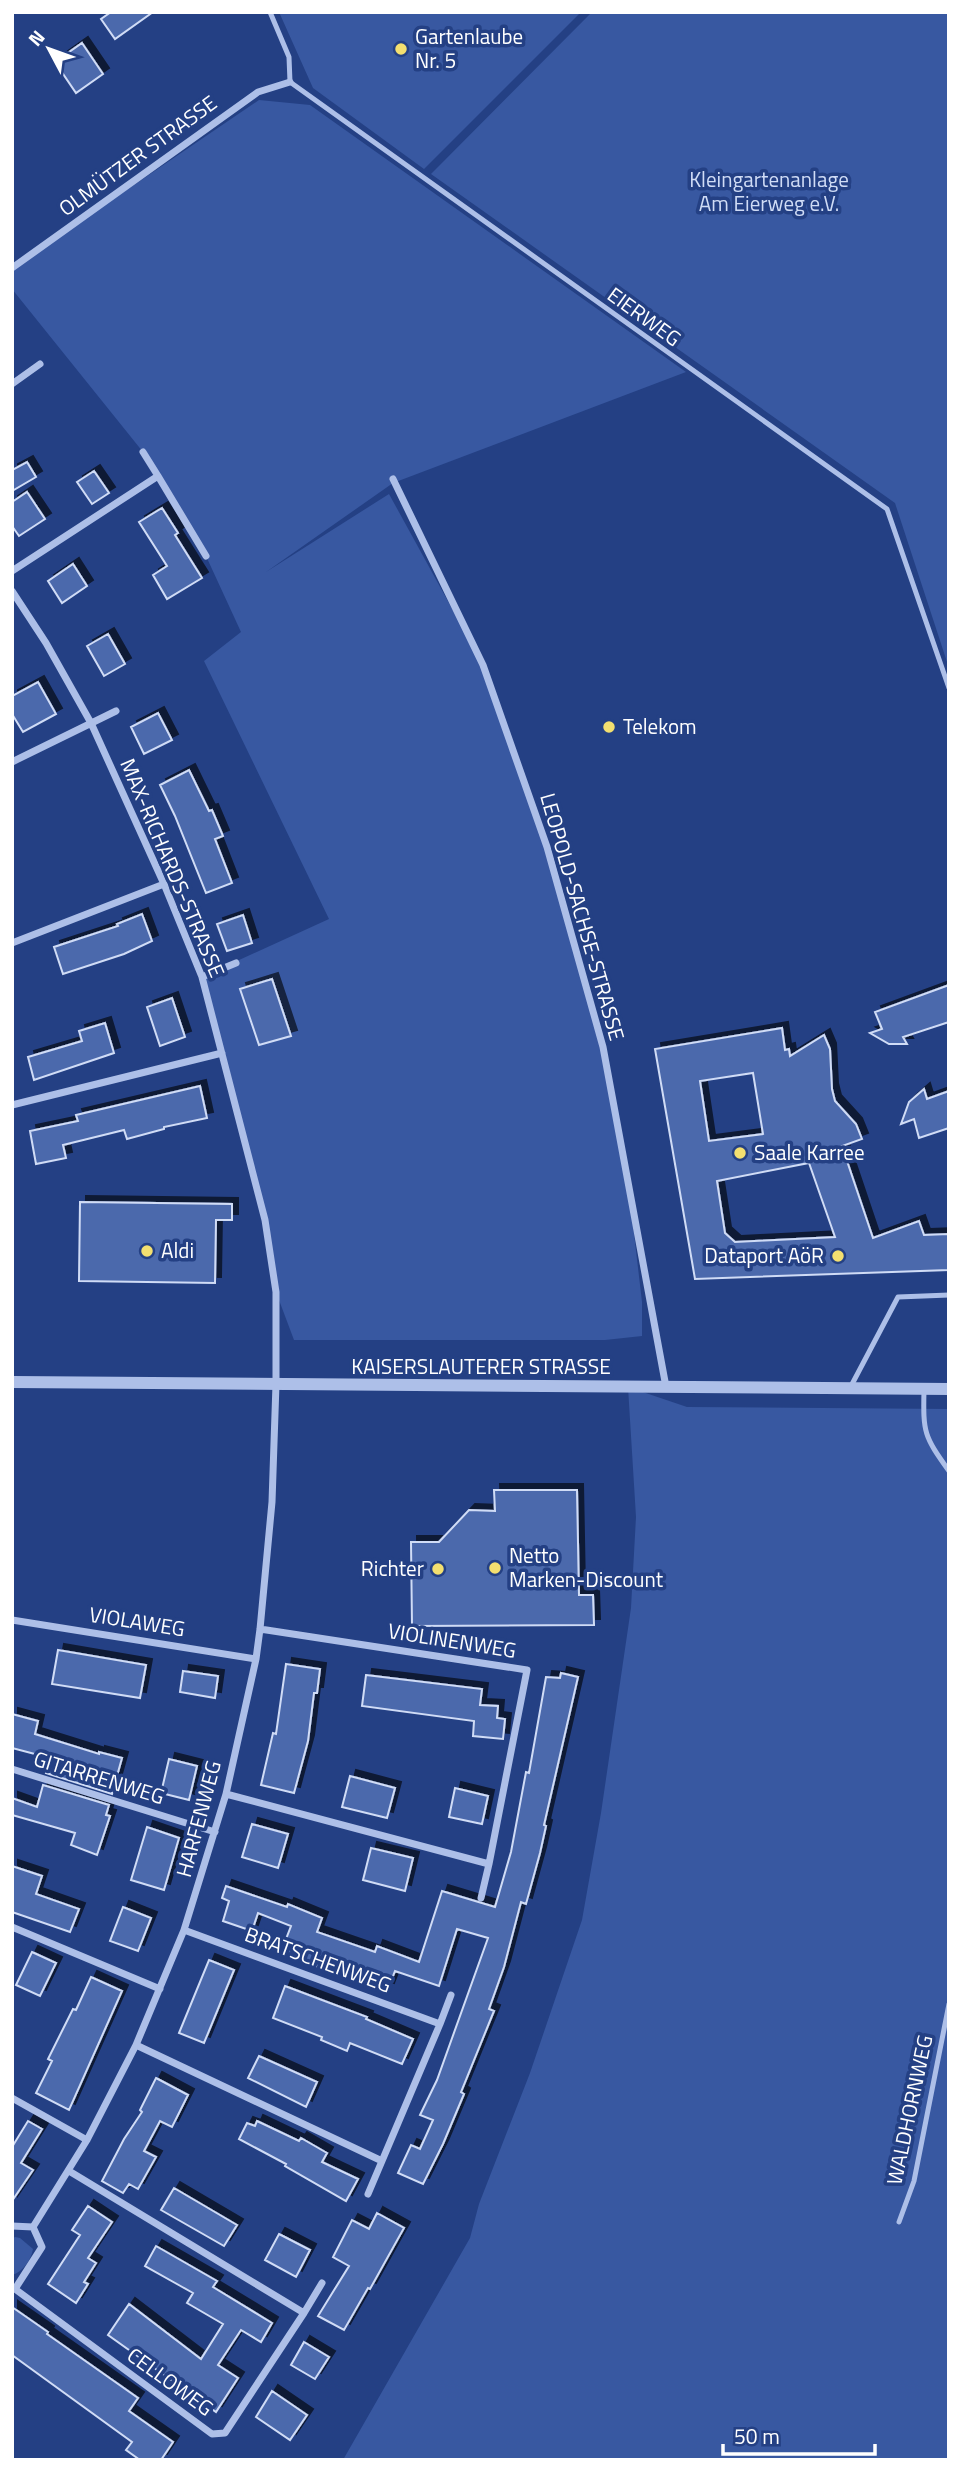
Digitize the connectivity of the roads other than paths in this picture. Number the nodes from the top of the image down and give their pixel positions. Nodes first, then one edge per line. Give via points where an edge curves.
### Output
1 (270, 12) edge
2 (289, 82) junction
3 (12, 268) edge
4 (40, 364) dead end
5 (12, 384) edge
6 (143, 452) dead end
7 (158, 476) junction
8 (393, 479) dead end
9 (206, 556) dead end
10 (12, 571) edge
11 (12, 592) edge
12 (949, 688) edge
13 (116, 711) dead end
14 (91, 723) junction
15 (12, 762) edge
16 (164, 884) junction
17 (12, 943) edge
18 (236, 963) dead end
19 (202, 977) junction
20 (222, 1053) junction
21 (12, 1105) edge
22 (949, 1295) edge
23 (12, 1381) edge
24 (276, 1384) junction
25 (666, 1387) junction
26 (849, 1389) junction
27 (924, 1389) junction
28 (949, 1389) edge
29 (949, 1471) edge
30 (12, 1620) edge
31 (260, 1629) junction
32 (256, 1659) junction
33 (12, 1769) edge
34 (226, 1794) junction
35 (215, 1832) junction
36 (489, 1864) junction
37 (481, 1898) dead end
38 (12, 1927) edge
39 (184, 1930) junction
40 (159, 1989) junction
41 (451, 1995) dead end
42 (949, 2004) edge
43 (440, 2024) junction
44 (136, 2045) junction
45 (12, 2098) edge
46 (87, 2140) junction
47 (382, 2161) junction
48 (69, 2171) junction
49 (368, 2194) dead end
50 (899, 2222) dead end
51 (12, 2226) edge
52 (33, 2227) junction
53 (322, 2283) dead end
54 (14, 2288) edge
55 (304, 2313) junction

1 - 2 lane via 289,57
2 - 3 street, OLMÜTZER STRASSE via 258,92
2 - 12 lane, EIERWEG via 887,509
4 - 5 street
6 - 7 street
7 - 9 street
7 - 10 street
8 - 25 street, LEOPOLD-SACHSE-STRASSE via 483,665 547,847 603,1047
11 - 14 street, MAX-RICHARDS-STRASSE
13 - 14 street
14 - 15 street
14 - 16 street, MAX-RICHARDS-STRASSE
16 - 17 street
16 - 19 street, MAX-RICHARDS-STRASSE
18 - 19 street
19 - 20 street, MAX-RICHARDS-STRASSE
20 - 21 street
20 - 24 street, MAX-RICHARDS-STRASSE via 265,1220 276,1292
22 - 26 lane via 898,1297
23 - 24 street, KAISERSLAUTERER STRASSE
24 - 25 street, KAISERSLAUTERER STRASSE
24 - 31 street, HARFENWEG via 272,1502
25 - 26 street, KAISERSLAUTERER STRASSE
26 - 27 street, KAISERSLAUTERER STRASSE
27 - 28 street, KAISERSLAUTERER STRASSE
27 - 29 lane via 927,1441
30 - 32 street, VIOLAWEG
31 - 32 street, HARFENWEG
31 - 36 street, VIOLINENWEG via 527,1670
32 - 34 street, HARFENWEG
33 - 35 street, GITARRENWEG
34 - 35 street, HARFENWEG
34 - 36 street
35 - 39 street, HARFENWEG
36 - 37 street, VIOLINENWEG
38 - 40 street
39 - 40 street, HARFENWEG
39 - 43 street, BRATSCHENWEG
40 - 44 street, HARFENWEG
41 - 43 street
42 - 50 lane, WALDHORNWEG via 914,2181
43 - 47 street
44 - 46 street, HARFENWEG
44 - 47 street
45 - 46 street
46 - 48 street, HARFENWEG
47 - 49 street
48 - 52 street, HARFENWEG
48 - 55 street
51 - 52 street
52 - 54 street via 42,2247
53 - 55 street, CELLOWEG
54 - 55 street, CELLOWEG via 212,2434 225,2433

